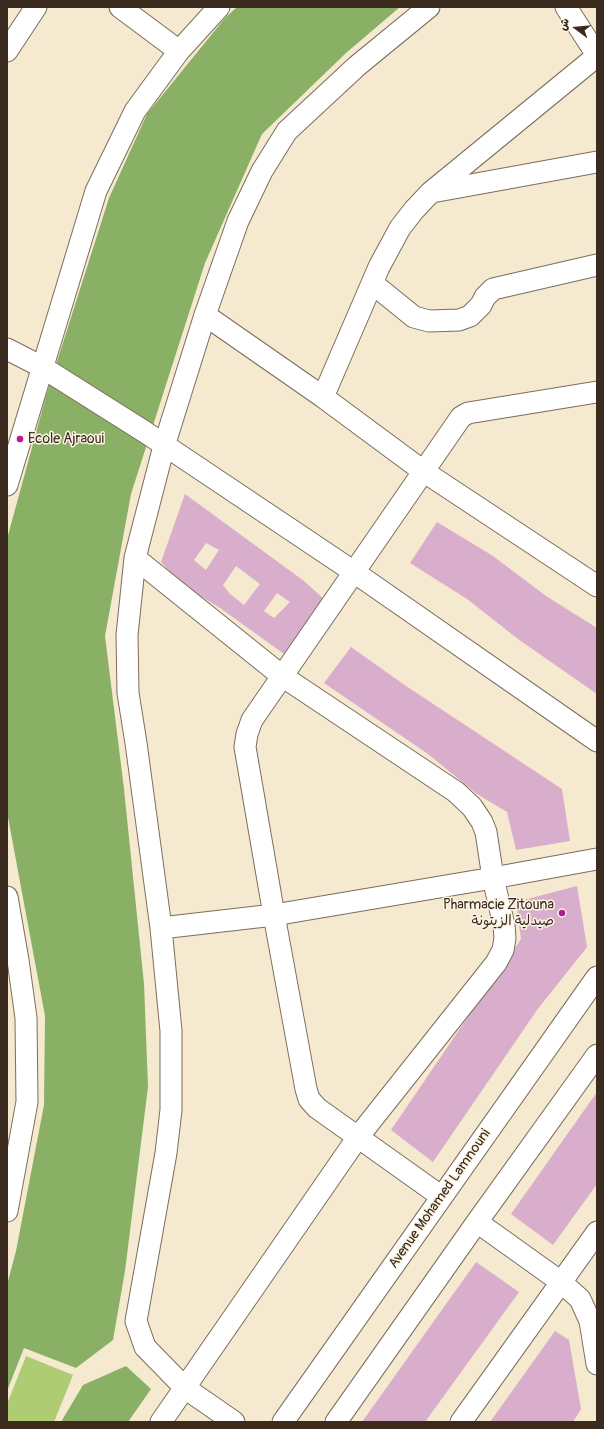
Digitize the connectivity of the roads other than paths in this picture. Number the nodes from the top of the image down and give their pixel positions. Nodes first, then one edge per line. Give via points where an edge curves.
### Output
1 (36, 7) edge
2 (120, 7) edge
3 (219, 7) edge
4 (428, 7) edge
5 (566, 7) edge
6 (7, 51) edge
7 (178, 51) junction
8 (597, 56) edge
9 (597, 162) edge
10 (431, 192) junction
11 (597, 265) edge
12 (372, 283) junction
13 (205, 315) junction
14 (7, 349) edge
15 (42, 367) junction
16 (597, 392) edge
17 (323, 397) junction
18 (164, 446) junction
19 (424, 471) junction
20 (7, 485) edge
21 (135, 558) junction
22 (354, 572) junction
23 (597, 586) edge
24 (282, 676) junction
25 (597, 741) edge
26 (597, 859) edge
27 (493, 878) junction
28 (7, 897) edge
29 (274, 915) junction
30 (161, 928) junction
31 (12, 960) edge
32 (597, 976) edge
33 (597, 1055) edge
34 (358, 1137) junction
35 (442, 1197) junction
36 (7, 1211) edge
37 (477, 1222) junction
38 (597, 1232) edge
39 (561, 1282) junction
40 (593, 1321) edge
41 (597, 1364) edge
42 (185, 1388) junction
43 (161, 1422) edge
44 (234, 1422) edge
45 (283, 1422) edge
46 (336, 1422) edge
47 (461, 1422) edge

1 - 6 street
2 - 7 street
3 - 7 street
4 - 13 street via 357,66 287,131 262,171 238,221
5 - 8 street
7 - 15 street via 135,111 96,191
8 - 10 street
9 - 10 street
10 - 12 street via 400,228
11 - 12 street via 493,289 470,316 459,320 429,321 414,317
12 - 17 street
13 - 17 street
13 - 18 street
14 - 15 street
15 - 18 street
15 - 20 street
16 - 19 street via 468,412 456,422
17 - 19 street
18 - 21 street
18 - 22 street
19 - 22 street
19 - 23 street
21 - 24 street
21 - 30 street via 127,635 128,693
22 - 24 street
22 - 25 street
24 - 27 street via 456,792 467,802 486,832
24 - 29 street via 252,720 245,747
26 - 27 street
27 - 29 street
27 - 34 street via 504,925 503,950 496,963
28 - 31 street
29 - 30 street
29 - 34 street via 309,1099 317,1108
30 - 42 street via 171,1031 171,1110 166,1153 136,1322 145,1348
31 - 36 street via 26,1018 26,1102
32 - 35 street, Avenue Mohamed Lamnouni
33 - 37 street
34 - 35 street
34 - 42 street
35 - 45 street, Avenue Mohamed Lamnouni
37 - 39 street
37 - 46 street
38 - 39 street
39 - 40 street via 580,1299
39 - 47 street
40 - 41 street
42 - 43 street
42 - 44 street

